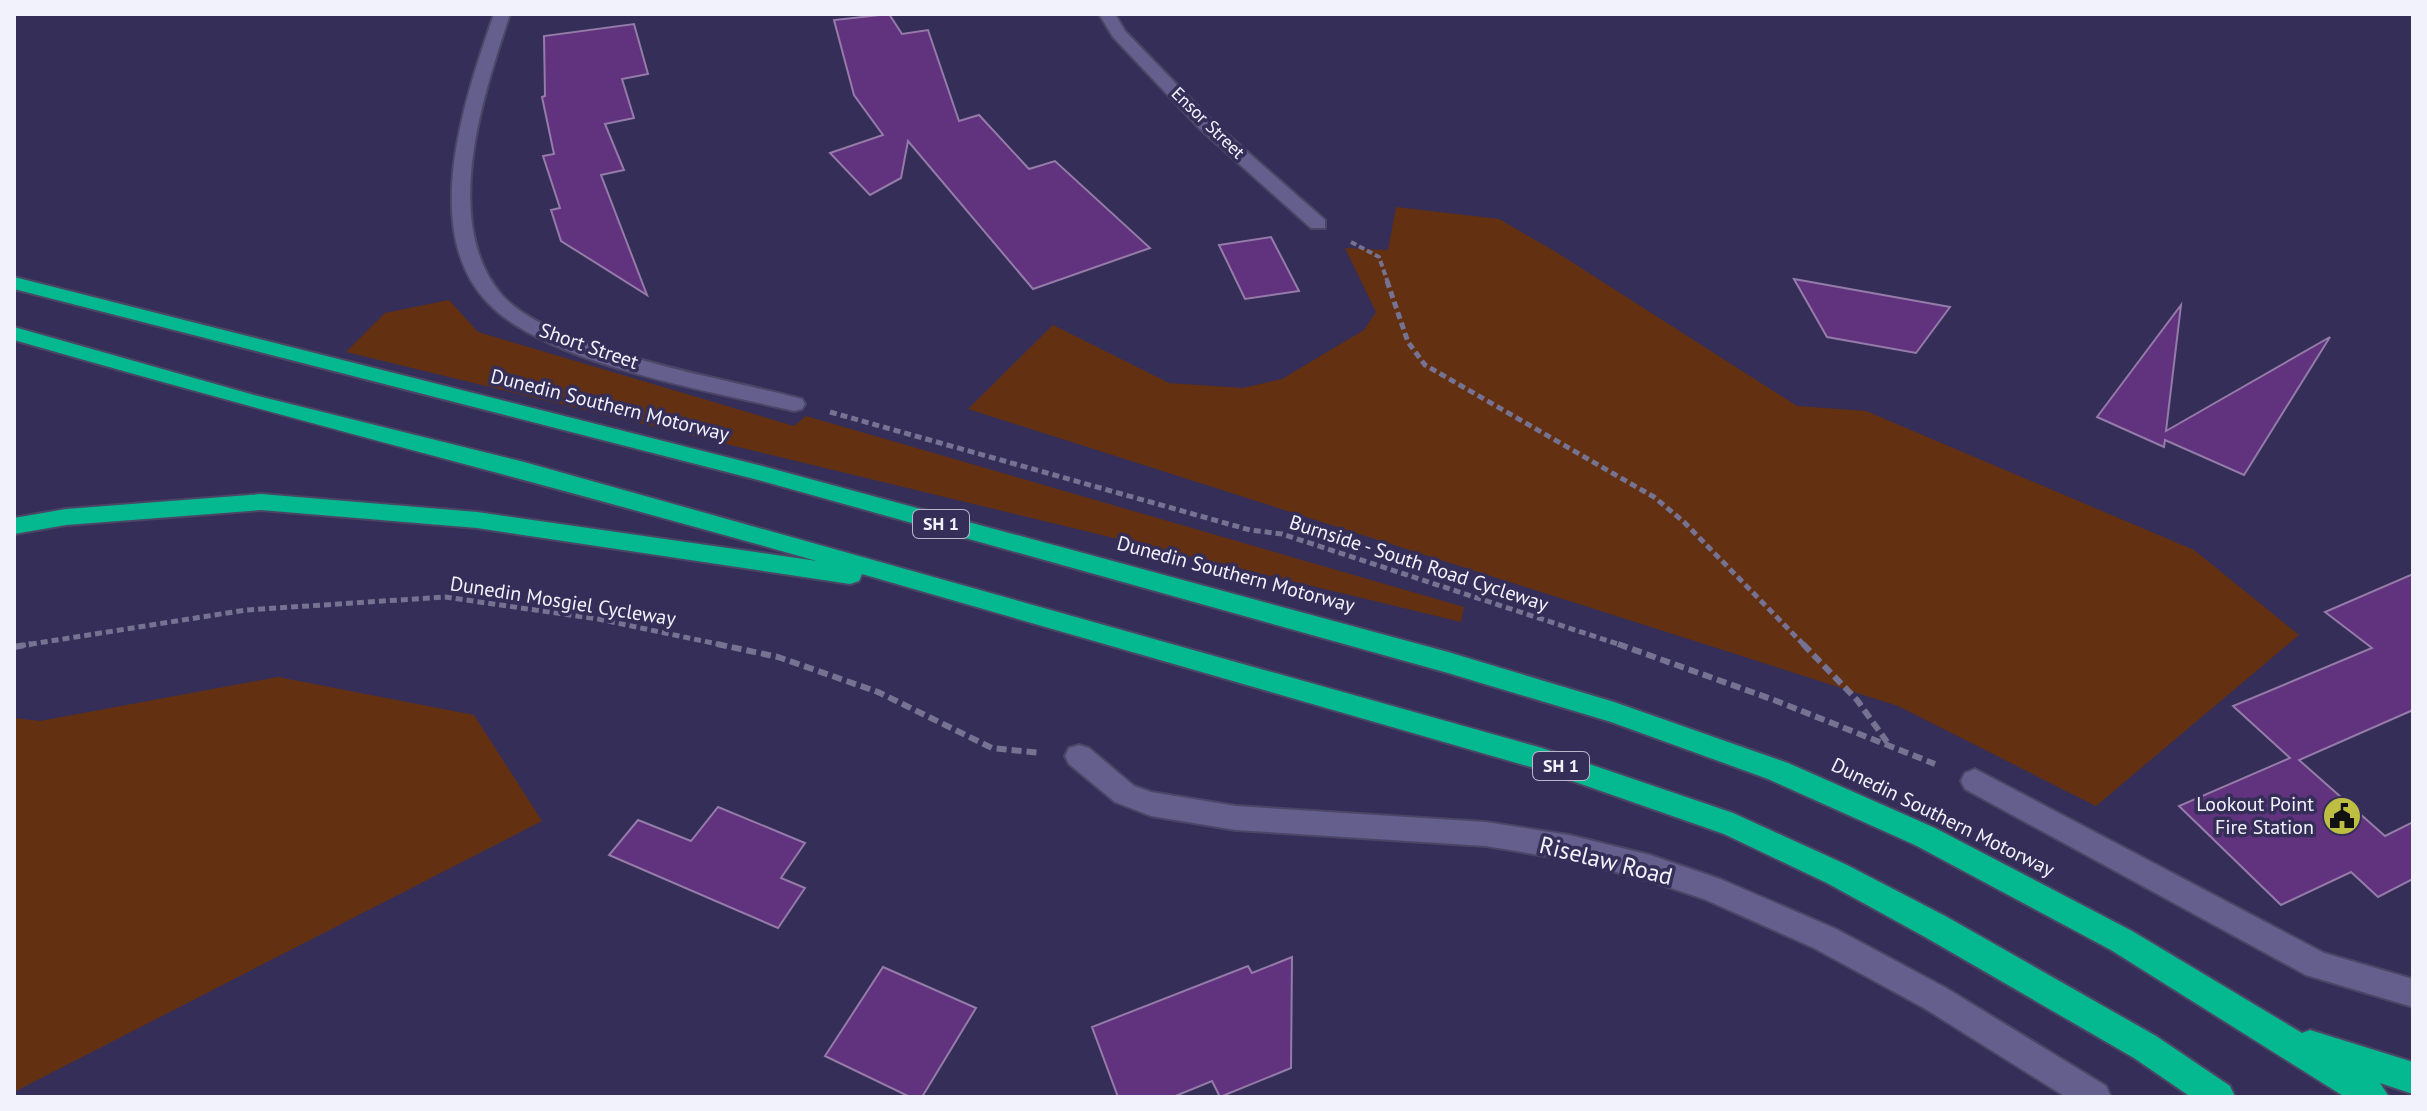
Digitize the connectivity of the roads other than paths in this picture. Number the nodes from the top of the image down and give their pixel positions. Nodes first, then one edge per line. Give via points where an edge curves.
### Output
1 (502, 14) edge
2 (1107, 14) edge
3 (1318, 224) road end
4 (14, 283) edge
5 (14, 333) edge
6 (794, 404) road end
7 (14, 526) edge
8 (936, 586) junction
9 (1079, 756) dead end
10 (1975, 781) road end
11 (2413, 993) edge
12 (2281, 1036) junction
13 (2413, 1078) edge
14 (2095, 1097) edge
15 (2219, 1097) edge
16 (2373, 1097) edge

1 - 6 street, Short Street via 471,104 462,193 467,249 494,299 540,331 612,357
2 - 3 street, Ensor Street via 1119,34 1205,124
4 - 12 highway, Dunedin Southern Motorway / SH 1 via 700,457 1508,678 1682,735 1856,804 1995,873 2114,936
5 - 8 highway, SH 1
7 - 8 highway via 261,502 477,520
8 - 15 highway, SH 1 via 1542,759 1733,825 1936,927 2145,1047
9 - 14 street, Riselaw Road via 1132,799 1195,813 1431,829 1544,844 1650,868 1749,904 1858,954
10 - 11 street via 2317,965
12 - 13 highway
12 - 16 highway, Dunedin Southern Motorway / SH 1

